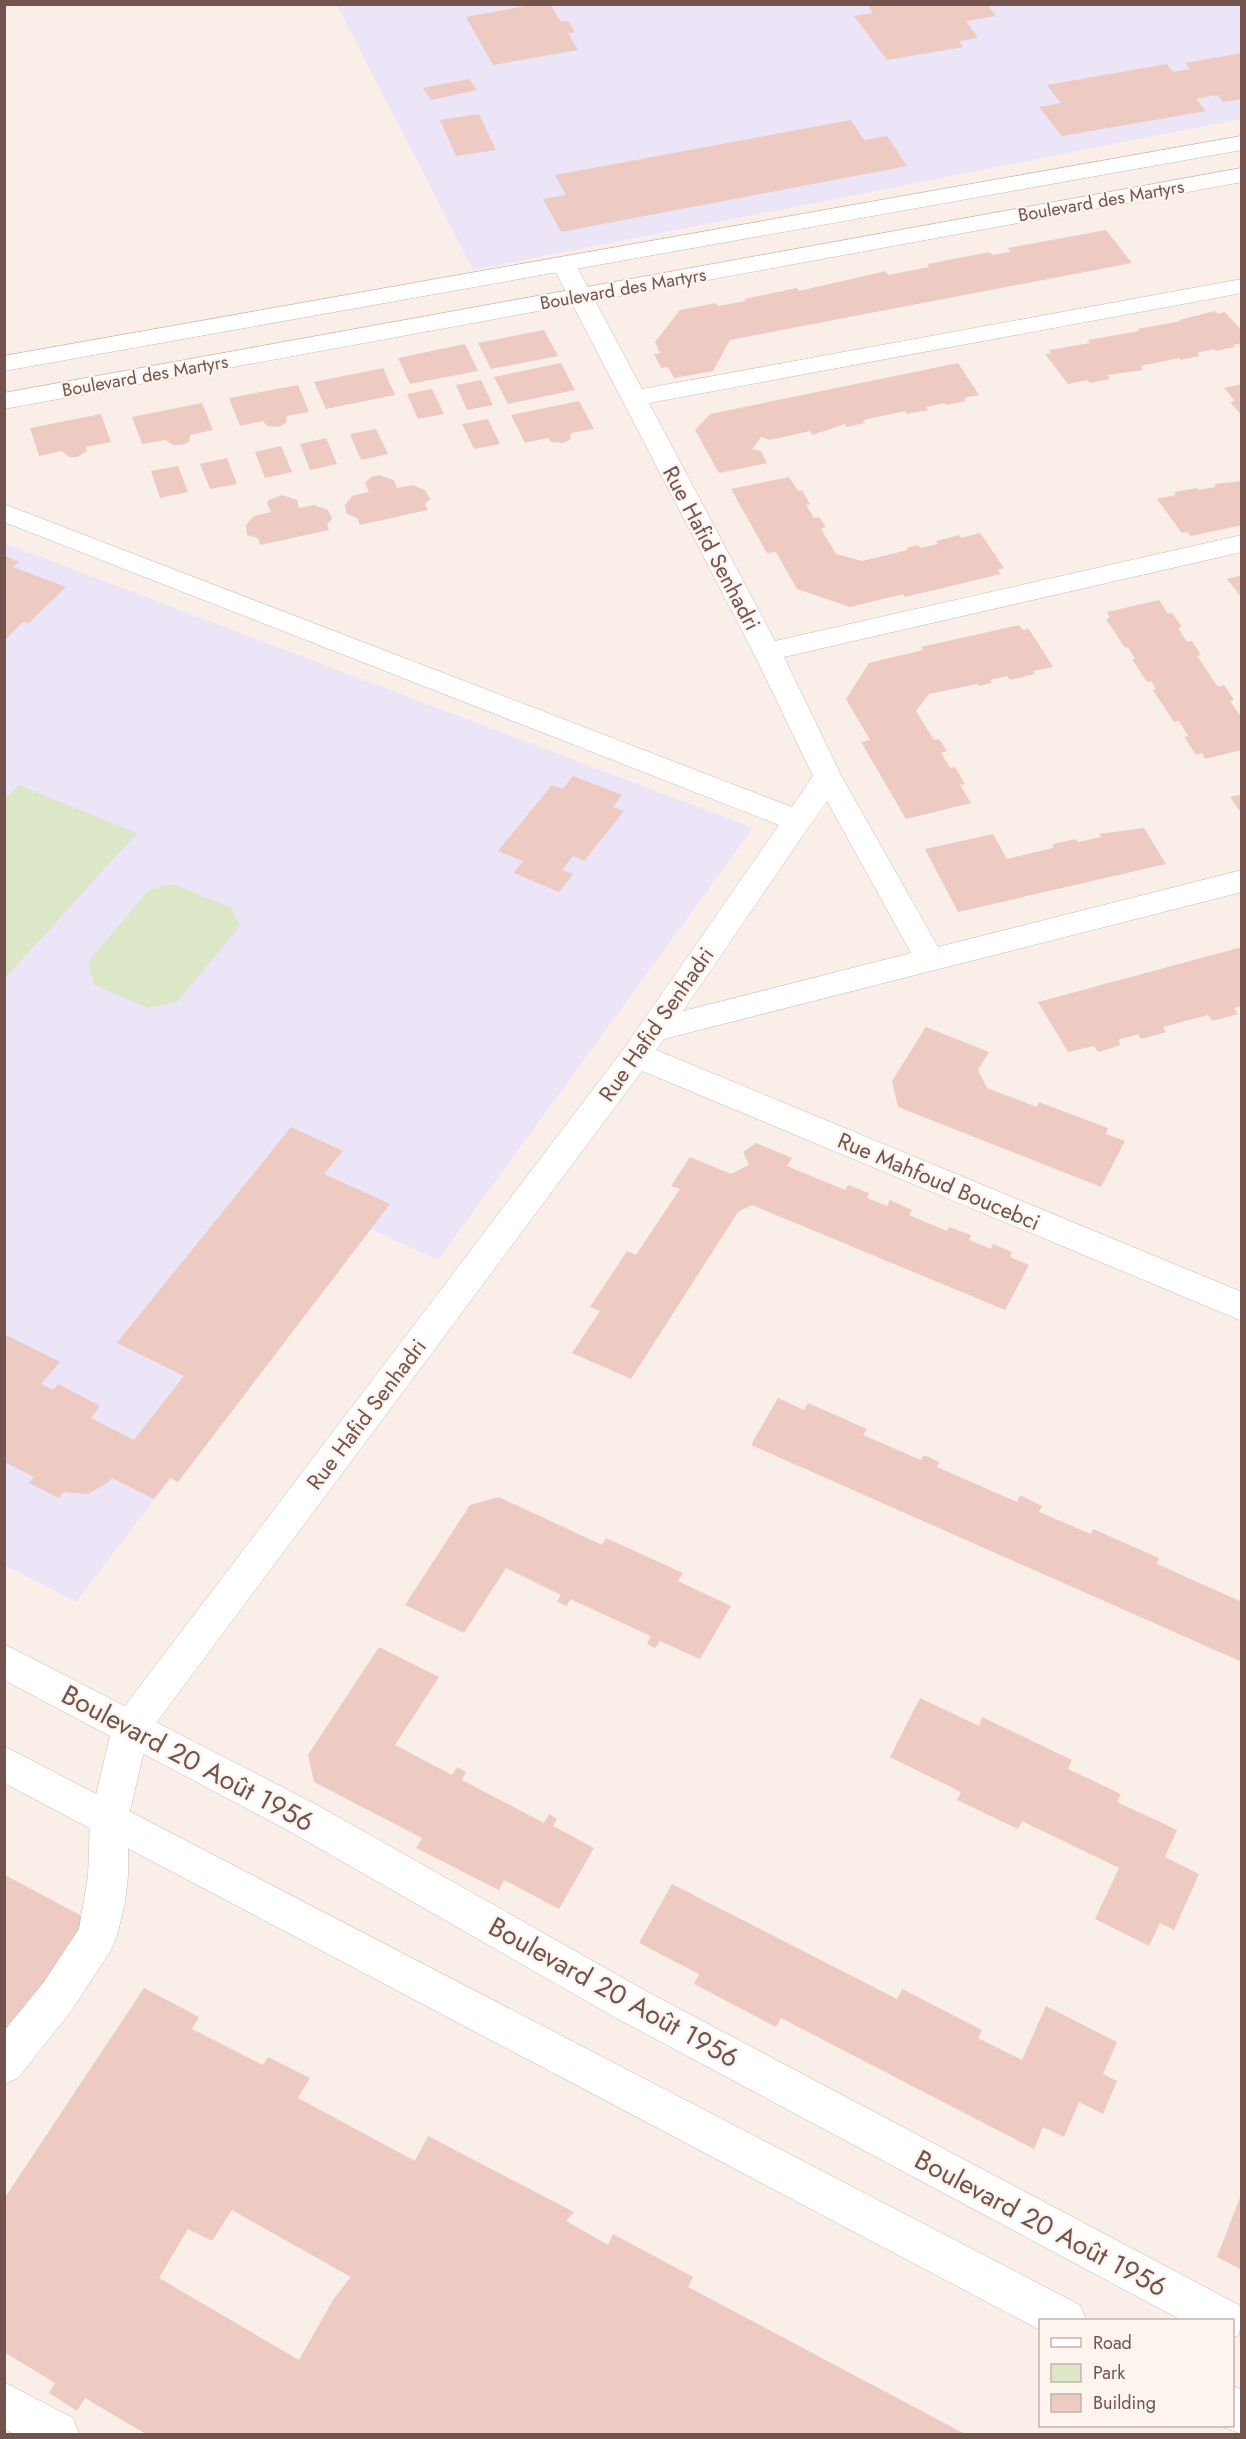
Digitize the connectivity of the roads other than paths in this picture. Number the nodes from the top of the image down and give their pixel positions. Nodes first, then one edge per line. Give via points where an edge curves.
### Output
1 (1242, 143) edge
2 (1242, 175) edge
3 (564, 265) junction
4 (1242, 285) edge
5 (581, 296) junction
6 (4, 364) edge
7 (634, 398) junction
8 (4, 402) edge
9 (4, 512) edge
10 (1242, 543) edge
11 (767, 652) junction
12 (828, 777) junction
13 (798, 821) junction
14 (1242, 881) edge
15 (930, 960) junction
16 (645, 1043) junction
17 (1242, 1307) edge
18 (4, 1661) edge
19 (131, 1727) junction
20 (4, 1763) edge
21 (109, 1820) junction
22 (4, 2064) edge
23 (1063, 2319) edge
24 (1222, 2319) edge
25 (4, 2404) edge
26 (57, 2434) edge

1 - 3 street, Boulevard des Martyrs
2 - 5 street, Boulevard des Martyrs
3 - 5 street, Rue Hafid Senhadri
3 - 6 street, Boulevard des Martyrs
4 - 7 street
5 - 7 street, Rue Hafid Senhadri
5 - 8 street, Boulevard des Martyrs
7 - 11 street, Rue Hafid Senhadri
9 - 13 street
10 - 11 street
11 - 12 street, Rue Hafid Senhadri
12 - 13 street, Rue Hafid Senhadri
12 - 15 street
13 - 16 street, Rue Hafid Senhadri
14 - 15 street
15 - 16 street
16 - 17 street, Rue Mahfoud Boucebci
16 - 19 street, Rue Hafid Senhadri
18 - 19 street, Boulevard 20 Août 1956
19 - 21 street
19 - 24 street, Boulevard 20 Août 1956 via 303,1818 643,2010
20 - 21 street
21 - 22 street via 107,1885 97,1936 58,1996
21 - 23 street
25 - 26 street

